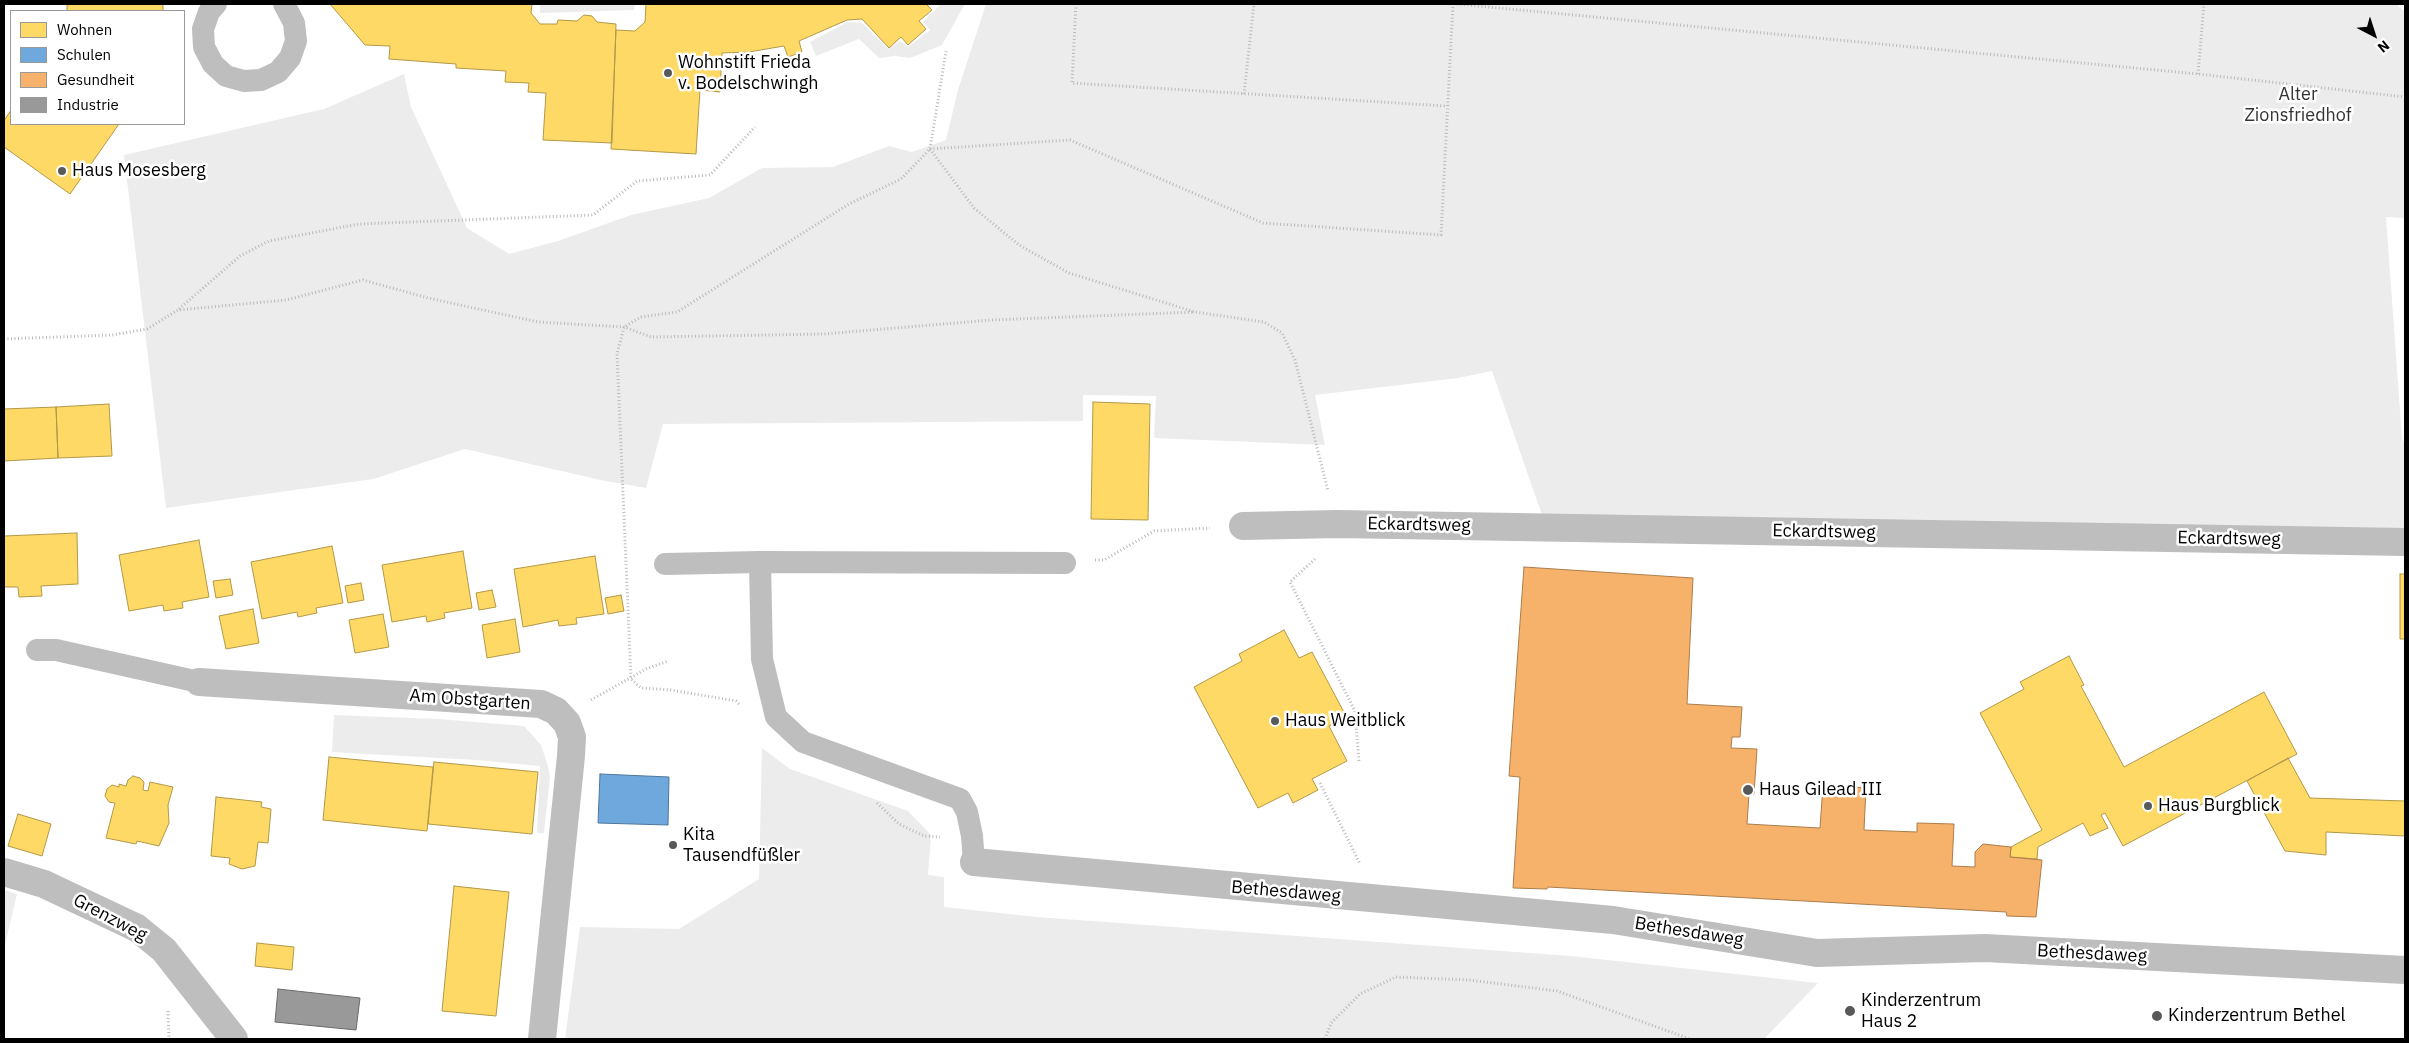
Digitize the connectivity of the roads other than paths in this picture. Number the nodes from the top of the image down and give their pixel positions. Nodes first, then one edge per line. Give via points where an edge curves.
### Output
1 (216, 4) edge
2 (284, 4) edge
3 (1243, 526) road end
4 (2405, 542) edge
5 (760, 562) junction
6 (1064, 563) road end
7 (665, 564) dead end
8 (37, 650) dead end
9 (199, 682) joint
10 (974, 862) joint
11 (4, 872) edge
12 (2405, 970) edge
13 (234, 1039) edge
14 (542, 1039) edge

1 - 2 lane via 209,12 203,29 204,48 212,64 226,76 244,82 261,80 278,72 290,58 296,41 294,22
3 - 4 street, Eckardtsweg via 1336,524
5 - 6 lane
5 - 7 lane
5 - 10 lane via 762,659 776,717 803,742 960,799 967,812
8 - 9 lane via 56,650
9 - 14 street, Am Obstgarten via 541,704 556,711 567,723 572,737 572,756
10 - 12 street, Bethesdaweg via 1613,920 1817,953 1986,948
11 - 13 street, Grenzweg via 44,884 137,928 164,950

